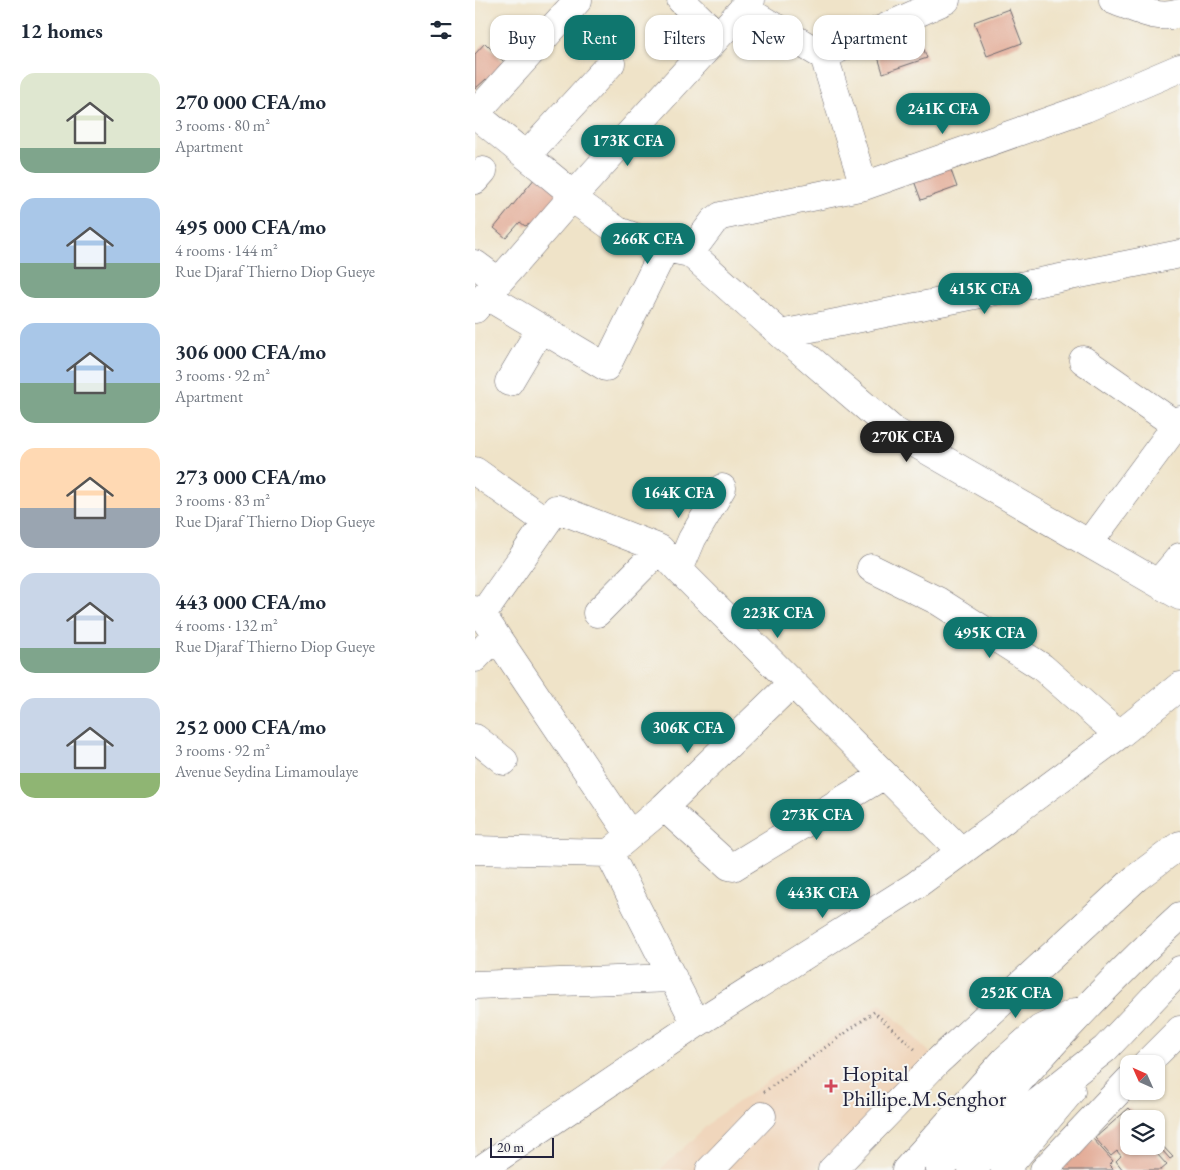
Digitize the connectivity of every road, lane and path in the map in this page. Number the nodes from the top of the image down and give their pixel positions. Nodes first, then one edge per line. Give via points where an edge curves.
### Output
1 (578, 0) edge
2 (681, 0) edge
3 (945, 0) edge
4 (1113, 0) edge
5 (747, 4) edge
6 (1180, 13) edge
7 (696, 15) edge
8 (912, 15) edge
9 (723, 29) edge
10 (813, 49) edge
11 (695, 60) edge
12 (826, 60) edge
13 (611, 62) dead end
14 (1180, 68) edge
15 (475, 114) edge
16 (527, 155) junction
17 (863, 186) junction
18 (573, 197) junction
19 (677, 250) junction
20 (1180, 254) edge
21 (475, 264) edge
22 (486, 295) edge
23 (541, 328) junction
24 (781, 334) junction
25 (1083, 360) dead end
26 (509, 382) dead end
27 (1178, 422) edge
28 (475, 471) edge
29 (722, 488) dead end
30 (547, 522) junction
31 (1089, 543) junction
32 (660, 550) junction
33 (1180, 557) edge
34 (871, 568) dead end
35 (679, 570) junction
36 (1169, 589) edge
37 (597, 613) dead end
38 (484, 620) edge
39 (475, 658) edge
40 (792, 683) junction
41 (1180, 686) edge
42 (1119, 735) junction
43 (475, 738) edge
44 (504, 761) dead end
45 (884, 775) junction
46 (664, 807) junction
47 (630, 836) junction
48 (1180, 846) edge
49 (475, 850) edge
50 (961, 851) junction
51 (609, 853) junction
52 (1180, 916) edge
53 (1180, 970) edge
54 (673, 978) junction
55 (475, 985) edge
56 (1093, 1003) junction
57 (696, 1024) junction
58 (1178, 1036) edge
59 (1105, 1049) junction
60 (1156, 1055) edge
61 (934, 1066) junction
62 (1120, 1090) edge
63 (762, 1116) joint
64 (480, 1170) edge
65 (710, 1170) edge
66 (832, 1170) edge
67 (906, 1170) edge
68 (940, 1170) edge
69 (972, 1170) edge
70 (1005, 1170) edge
71 (1044, 1170) edge

1 - 15 main road
2 - 7 main road
3 - 8 main road
4 - 6 main road via 1156,16
5 - 9 main road
5 - 10 main road
11 - 18 main road
12 - 17 main road
13 - 16 main road
14 - 17 main road via 1086,108
15 - 16 main road
16 - 18 main road
17 - 19 main road via 721,216
18 - 19 main road via 618,231
18 - 22 main road
19 - 23 main road via 606,367
19 - 24 main road
20 - 24 main road
21 - 22 main road
22 - 23 main road
23 - 26 main road
24 - 31 main road via 894,432
25 - 27 main road
27 - 31 main road
28 - 30 main road
29 - 35 main road via 692,538
30 - 32 main road via 558,509
30 - 38 main road
31 - 36 main road
32 - 35 main road
32 - 37 main road
33 - 36 main road
34 - 42 main road via 938,601 1043,667
35 - 40 main road
38 - 39 main road
38 - 47 main road
40 - 45 main road
40 - 46 main road
41 - 42 main road
42 - 50 main road
43 - 44 main road
45 - 46 main road via 733,867
45 - 50 main road
46 - 47 main road
47 - 51 main road
48 - 61 main road via 1136,878
49 - 51 main road
50 - 57 main road via 916,885
51 - 54 main road
52 - 56 main road
53 - 59 main road
54 - 55 main road
54 - 57 main road
56 - 67 main road via 1040,1030 1005,1060
56 - 68 main road
57 - 64 main road
58 - 60 main road
59 - 69 main road via 1029,1110
59 - 70 main road
61 - 63 path via 874,1012 759,1096 773,1108
61 - 66 main road
62 - 71 main road
63 - 65 main road

